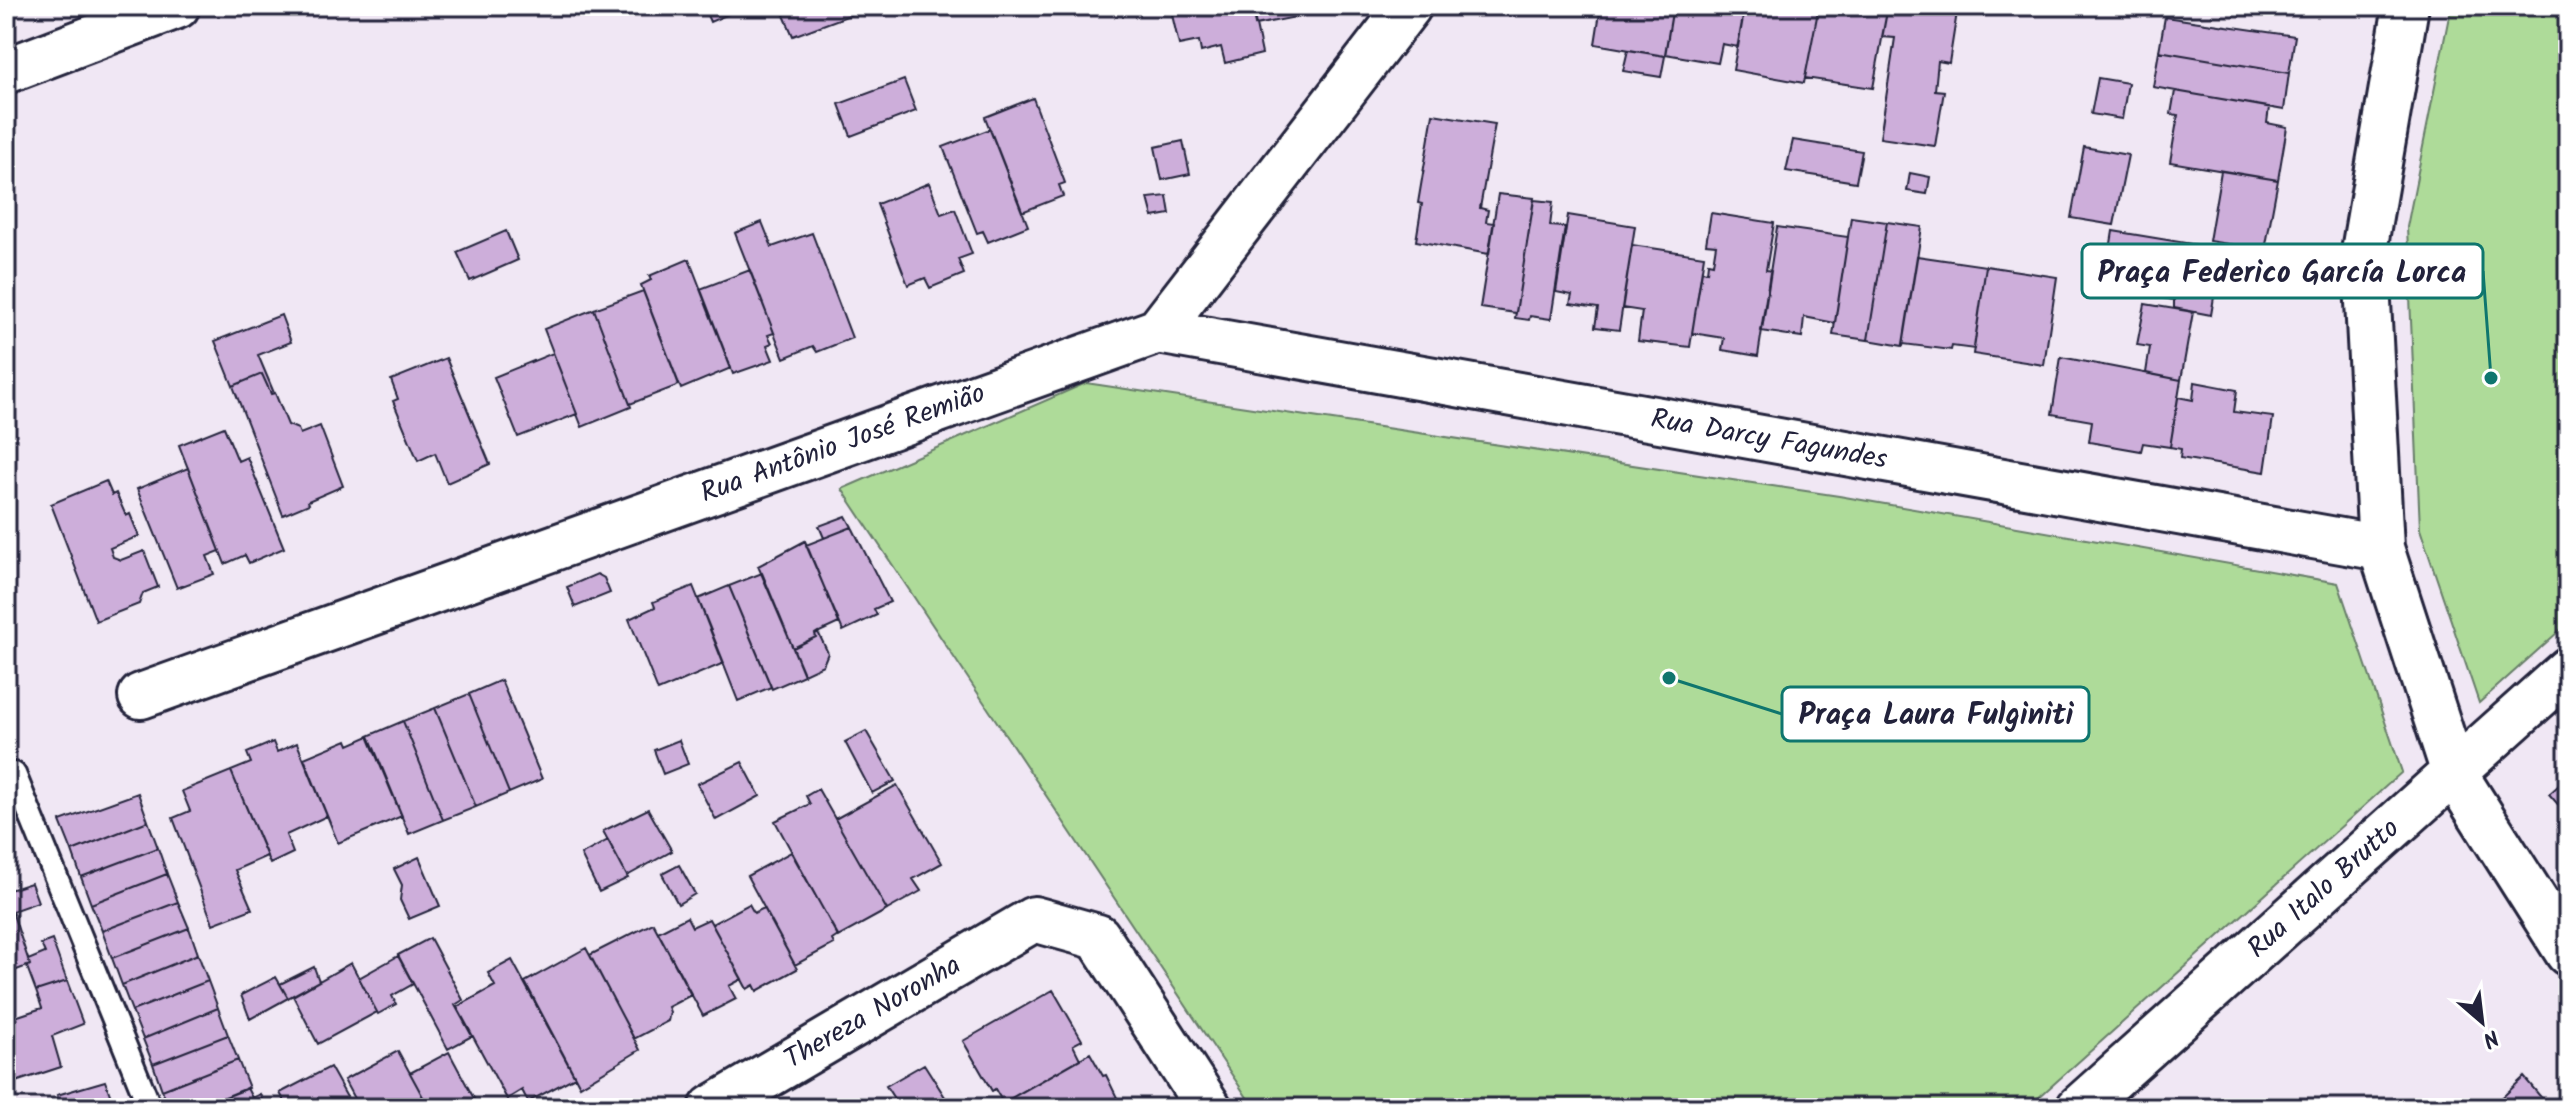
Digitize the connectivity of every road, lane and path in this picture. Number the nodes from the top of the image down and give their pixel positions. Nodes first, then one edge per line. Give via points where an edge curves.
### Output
1 (177, 6) edge
2 (1409, 6) edge
3 (2406, 6) edge
4 (6, 71) edge
5 (1158, 331) junction
6 (2381, 548) junction
7 (2568, 670) edge
8 (141, 696) dead end
9 (2454, 773) junction
10 (14, 774) dead end
11 (2568, 953) edge
12 (150, 1108) edge
13 (712, 1108) edge
14 (1209, 1108) edge
15 (2079, 1108) edge

1 - 4 street
2 - 5 street
3 - 6 street via 2365,245
5 - 6 street, Rua Darcy Fagundes
5 - 8 street, Rua Antônio José Remião
6 - 9 street
7 - 9 street, Rua Italo Brutto
9 - 11 street
9 - 15 street, Rua Italo Brutto
10 - 12 lane
13 - 14 street, Thereza Noronha via 1034,919 1098,937

